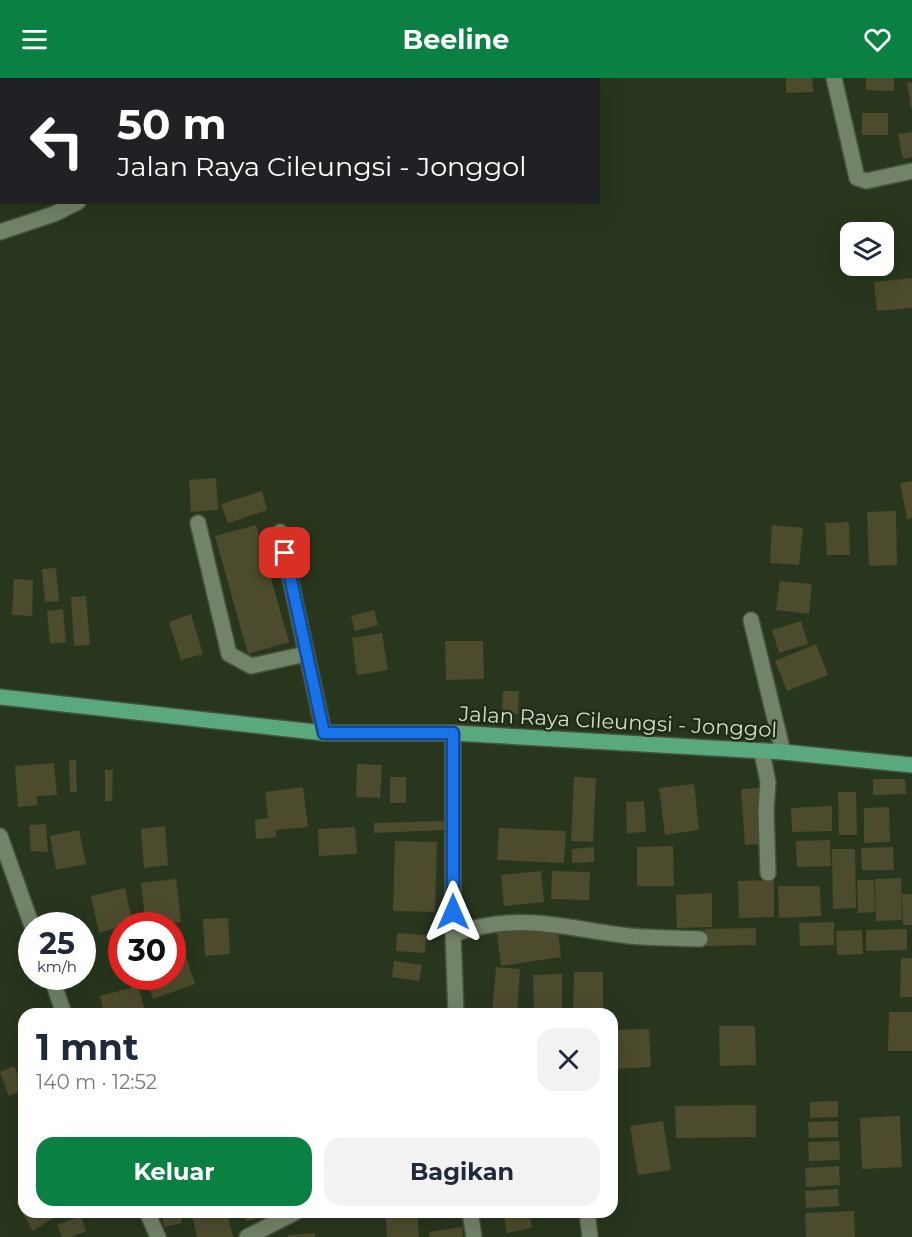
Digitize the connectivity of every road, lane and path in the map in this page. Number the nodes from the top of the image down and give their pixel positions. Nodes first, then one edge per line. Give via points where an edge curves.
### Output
1 (834, 78) edge
2 (912, 171) edge
3 (69, 204) edge
4 (51, 208) edge
5 (0, 232) edge
6 (198, 523) dead end
7 (280, 532) dead end
8 (751, 620) dead end
9 (306, 654) junction
10 (0, 697) edge
11 (324, 733) junction
12 (453, 733) junction
13 (783, 752) junction
14 (762, 753) junction
15 (912, 765) edge
16 (0, 836) edge
17 (768, 873) dead end
18 (27, 912) edge
19 (453, 934) junction
20 (700, 939) dead end
21 (56, 990) edge
22 (62, 1008) edge
23 (455, 1008) edge
24 (150, 1218) edge
25 (284, 1218) edge
26 (471, 1218) edge
27 (588, 1218) edge
28 (158, 1237) edge
29 (247, 1237) edge
30 (474, 1237) edge
31 (590, 1237) edge

1 - 2 street via 856,178 866,181
3 - 4 street
4 - 5 street
6 - 9 street via 229,654 251,666
7 - 9 street
8 - 13 street
9 - 11 street
10 - 11 main road, Jalan Raya Cileungsi - Jonggol
11 - 12 main road, Jalan Raya Cileungsi - Jonggol
12 - 14 main road, Jalan Raya Cileungsi - Jonggol
12 - 19 street
13 - 14 main road, Jalan Raya Cileungsi - Jonggol
13 - 15 main road, Jalan Raya Cileungsi - Jonggol
14 - 17 street via 768,782
16 - 18 street
19 - 20 street via 509,922 546,922 629,936
19 - 23 street
21 - 22 street
24 - 28 street
25 - 29 street
26 - 30 street
27 - 31 street

